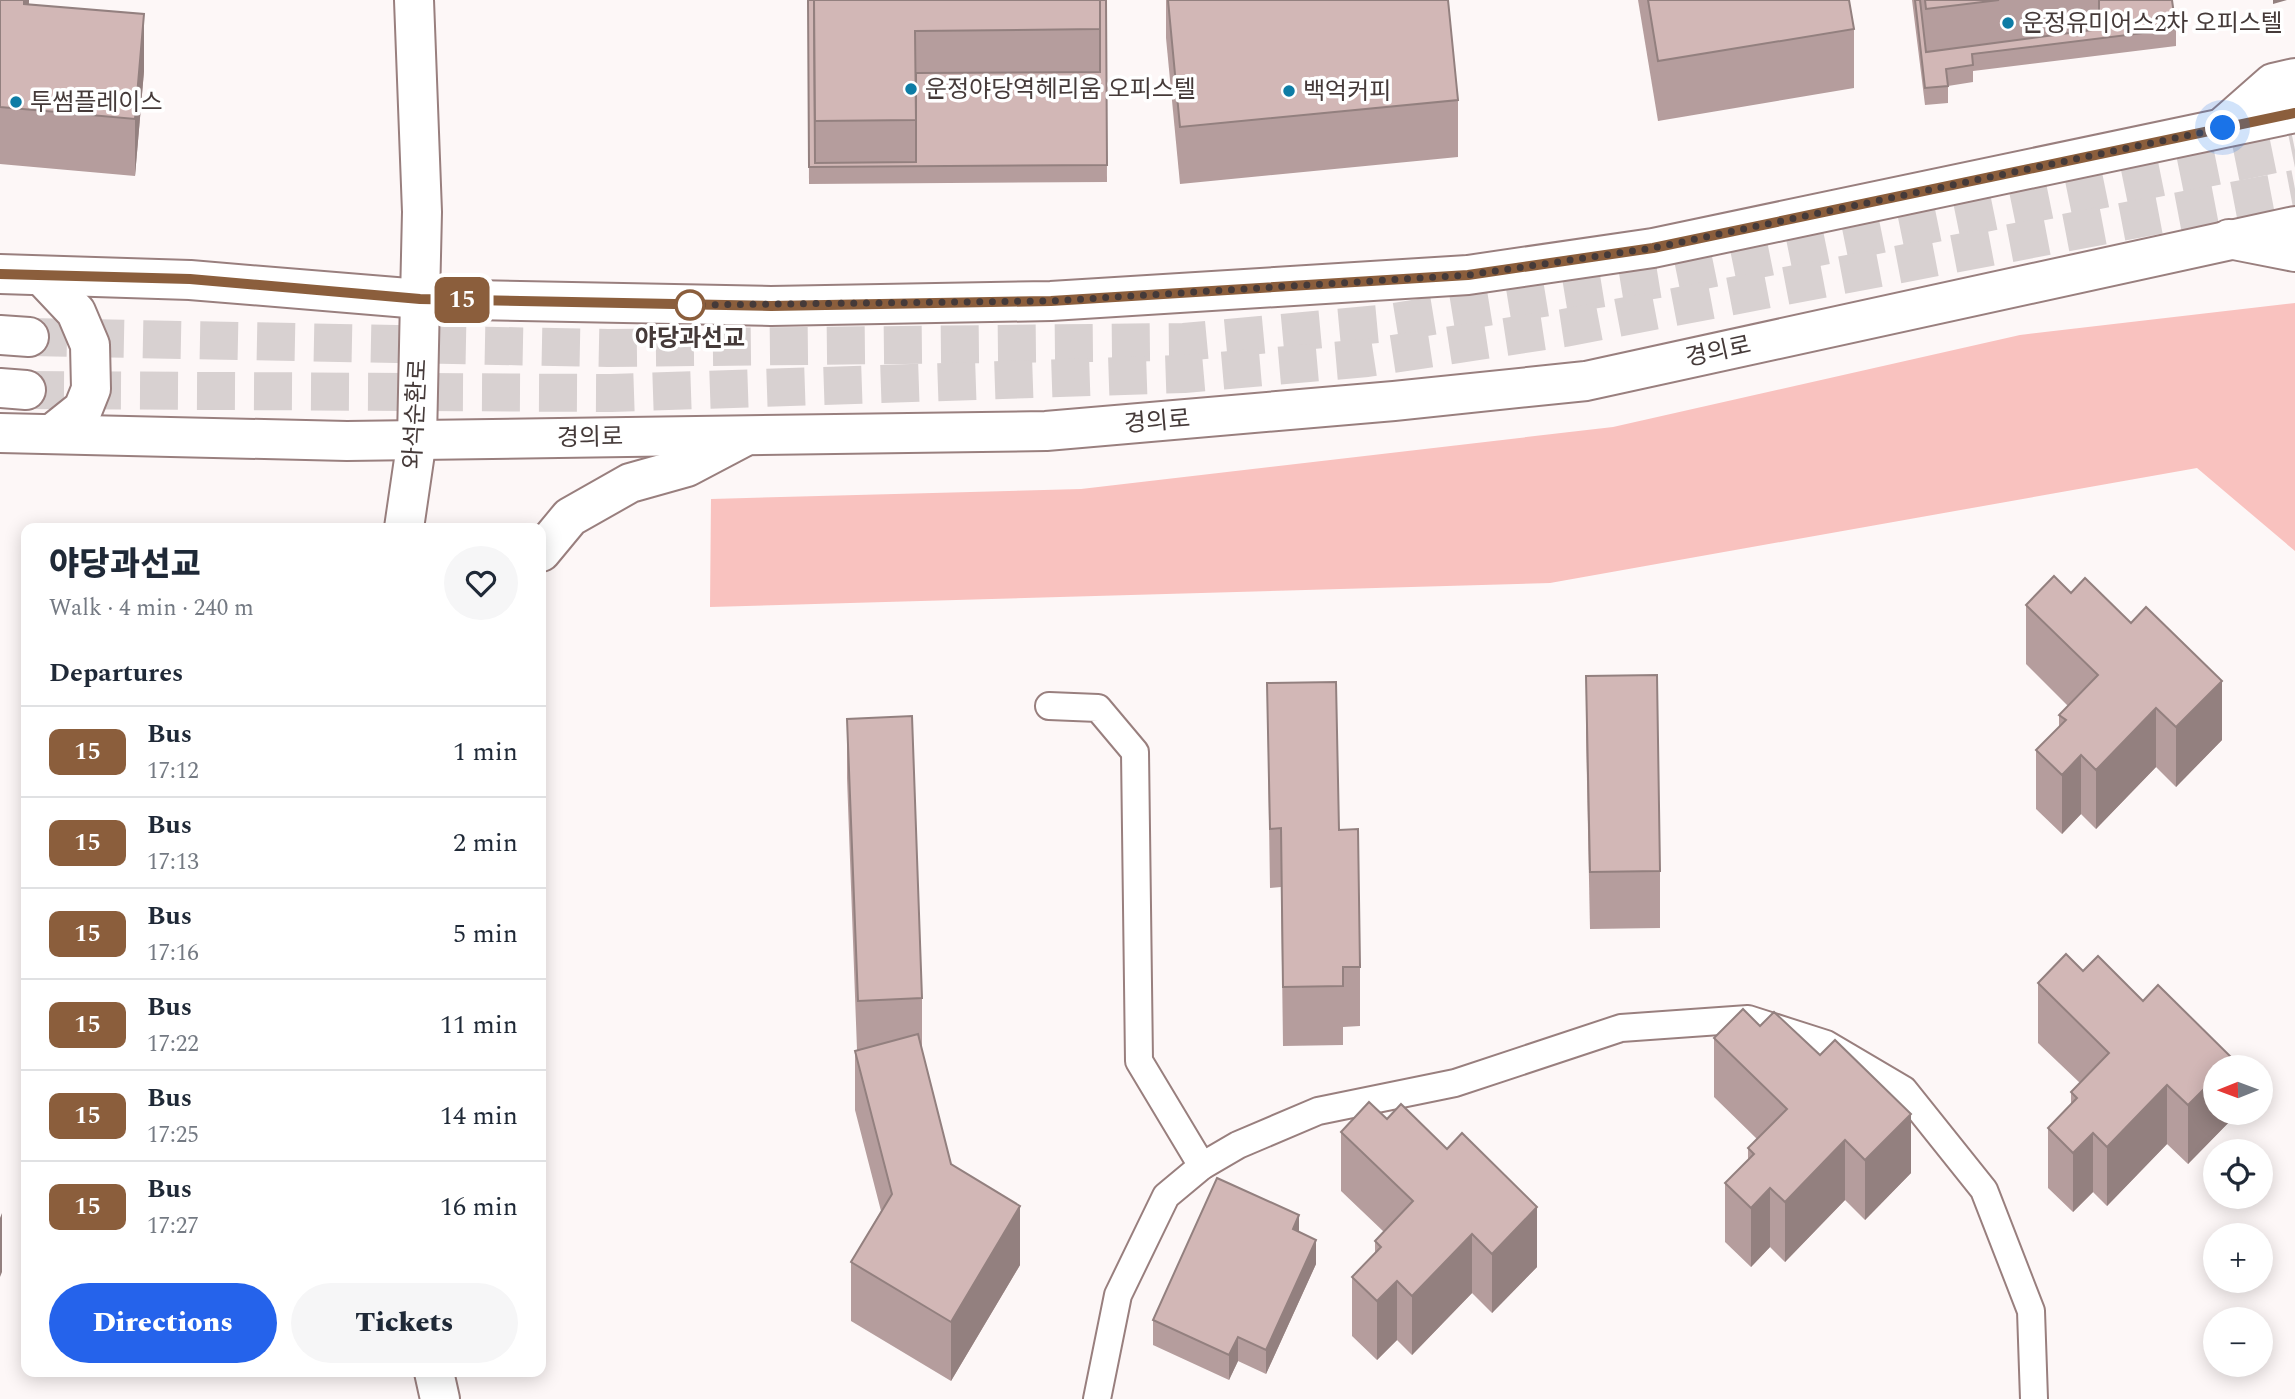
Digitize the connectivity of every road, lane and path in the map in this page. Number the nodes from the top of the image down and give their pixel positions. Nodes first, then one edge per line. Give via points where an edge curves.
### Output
1 (414, 0) edge
2 (2295, 78) edge
3 (2295, 113) edge
4 (2223, 128) junction
5 (2295, 226) edge
6 (2229, 239) junction
7 (2295, 253) edge
8 (0, 274) edge
9 (43, 277) junction
10 (420, 299) junction
11 (0, 433) edge
12 (53, 433) junction
13 (749, 435) junction
14 (417, 439) junction
15 (405, 523) edge
16 (546, 546) edge
17 (1049, 706) dead end
18 (1202, 1166) junction
19 (435, 1377) edge
20 (440, 1399) edge
21 (1097, 1399) edge
22 (2034, 1399) edge

1 - 10 main road, 와석순환로 via 422,212
2 - 4 main road via 2273,83
3 - 4 main road
4 - 10 main road via 1653,248 1468,275 1051,301 771,306
5 - 6 main road, 경의로
6 - 7 main road
6 - 13 main road, 경의로 via 1586,381 1046,431
8 - 9 main road
9 - 10 main road via 190,279
9 - 12 main road via 76,312 90,345 91,389 83,409
10 - 14 main road, 와석순환로
11 - 12 main road, 경의로
12 - 14 main road, 경의로
13 - 14 main road, 경의로
13 - 16 main road via 687,467 630,483 570,517
14 - 15 main road, 와석순환로
17 - 18 lane via 1098,708 1135,752 1139,1060
18 - 21 lane via 1167,1196 1118,1295
18 - 22 lane via 1238,1145 1318,1111 1455,1083 1621,1028 1748,1019 1826,1044 1904,1090 1984,1190 2031,1311
19 - 20 main road

